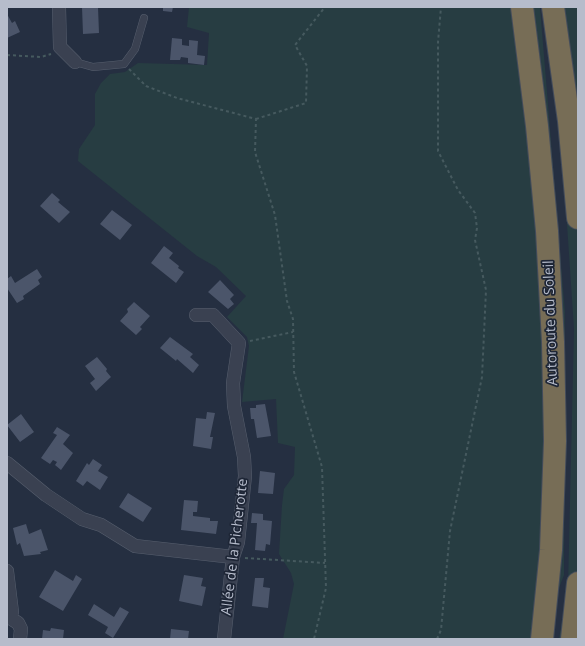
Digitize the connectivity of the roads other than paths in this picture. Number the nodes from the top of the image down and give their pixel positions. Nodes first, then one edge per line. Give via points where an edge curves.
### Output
1 (59, 7) edge
2 (522, 7) edge
3 (553, 7) edge
4 (144, 18) dead end
5 (75, 62) joint
6 (578, 218) edge
7 (196, 315) dead end
8 (7, 463) edge
9 (233, 557) junction
10 (7, 571) edge
11 (578, 584) edge
12 (8, 616) edge
13 (20, 639) edge
14 (224, 639) edge
15 (542, 639) edge
16 (572, 639) edge

1 - 5 street via 60,47
2 - 15 highway, Autoroute du Soleil via 537,126 554,342 551,550
3 - 6 highway via 569,121
4 - 5 lane via 135,49 124,64 94,67
7 - 9 street, Allée de la Picherotte via 213,315 239,343 233,383 234,406 244,457 244,476 238,542
8 - 9 street via 82,519 101,524 135,546
9 - 14 street, Allée de la Picherotte
10 - 12 street via 12,612
11 - 16 highway
12 - 13 street via 18,623 21,629

